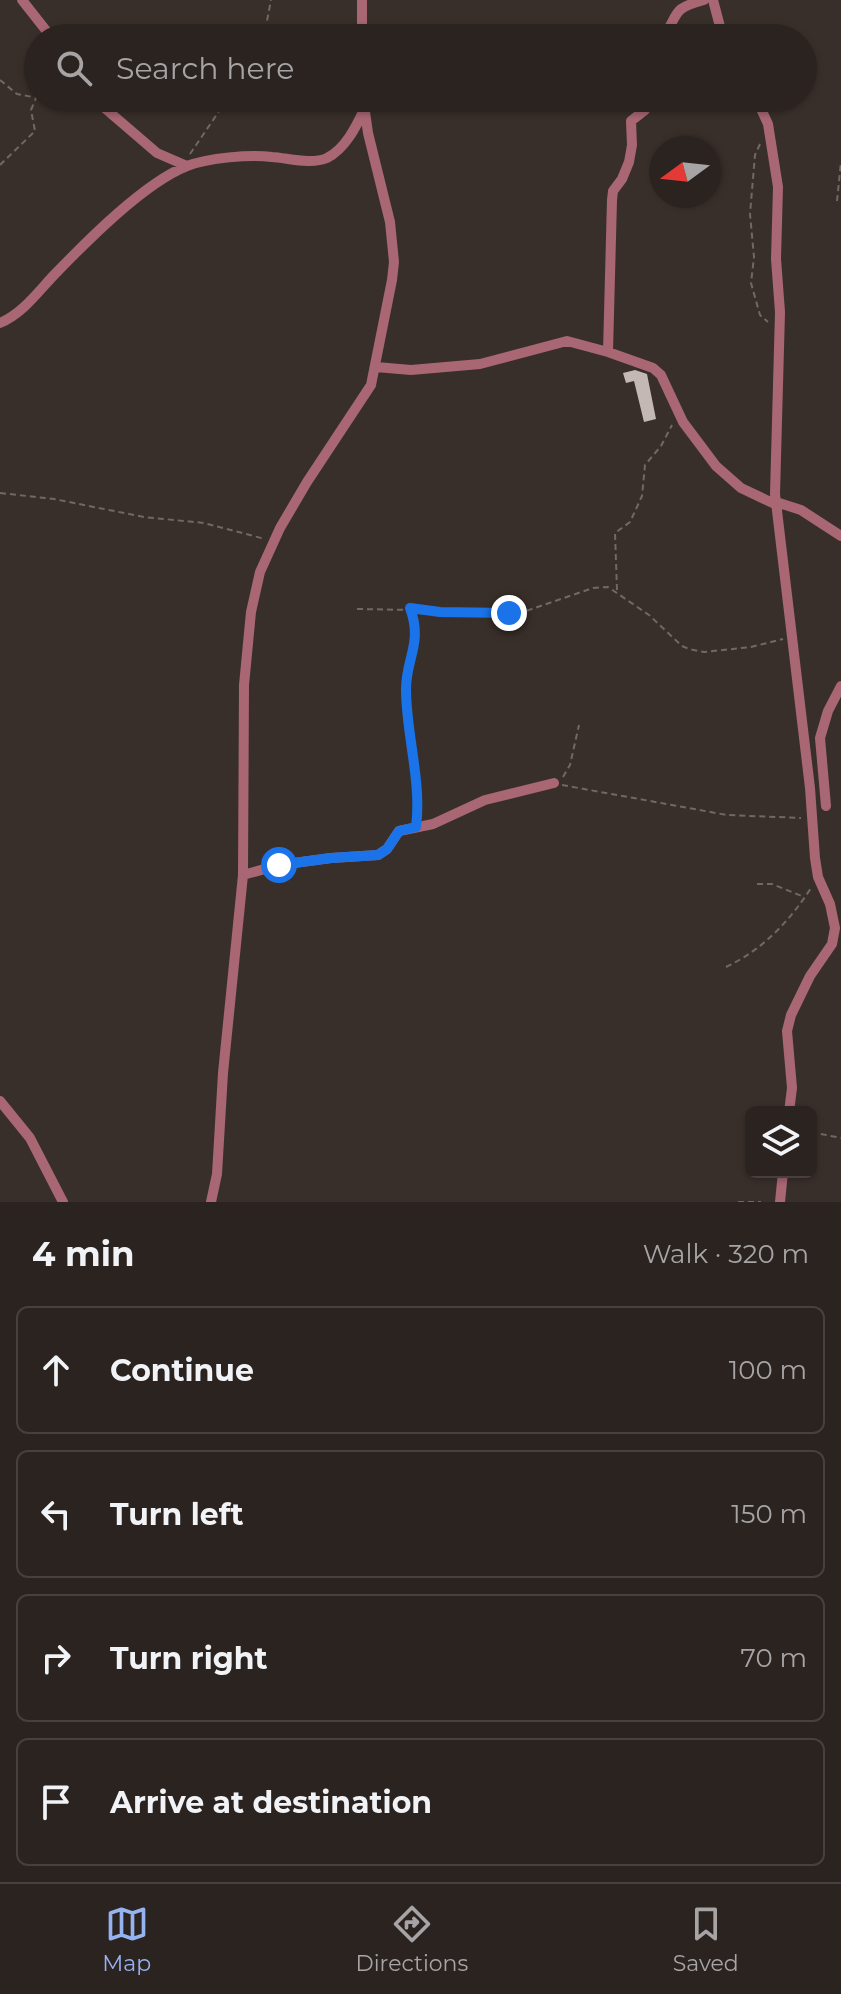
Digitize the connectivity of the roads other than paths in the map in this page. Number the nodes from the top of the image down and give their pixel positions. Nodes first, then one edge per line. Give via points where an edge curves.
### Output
1 (22, 0) edge
2 (362, 0) edge
3 (704, 0) edge
4 (713, 0) edge
5 (41, 24) edge
6 (362, 24) edge
7 (670, 24) edge
8 (719, 24) edge
9 (109, 112) edge
10 (363, 112) edge
11 (364, 112) edge
12 (642, 112) edge
13 (762, 112) edge
14 (184, 165) junction
15 (0, 323) edge
16 (608, 352) junction
17 (376, 367) junction
18 (776, 504) junction
19 (841, 536) edge
20 (841, 686) edge
21 (554, 783) road end
22 (826, 806) dead end
23 (243, 875) junction
24 (0, 1101) edge
25 (790, 1106) edge
26 (782, 1178) edge
27 (63, 1202) edge
28 (211, 1202) edge
29 (780, 1202) edge

1 - 5 street
2 - 6 street
3 - 7 street via 678,9
4 - 8 street
9 - 14 street via 157,153
10 - 14 street via 341,147 326,158 245,157
11 - 17 street via 393,244
12 - 16 street via 631,121 629,162 613,191
13 - 18 street via 778,187
14 - 15 street via 134,201 20,312
16 - 17 street via 567,341 480,364 411,370
16 - 18 street via 653,368 716,466 741,488
17 - 23 street via 367,393 307,482 260,572 244,685
18 - 19 street via 801,510
18 - 25 street via 818,877 835,928 832,944 791,1015
20 - 22 street via 820,738
21 - 23 street via 485,800 433,824 399,831 378,855 279,865
23 - 28 street
24 - 27 street via 30,1138
26 - 29 street

